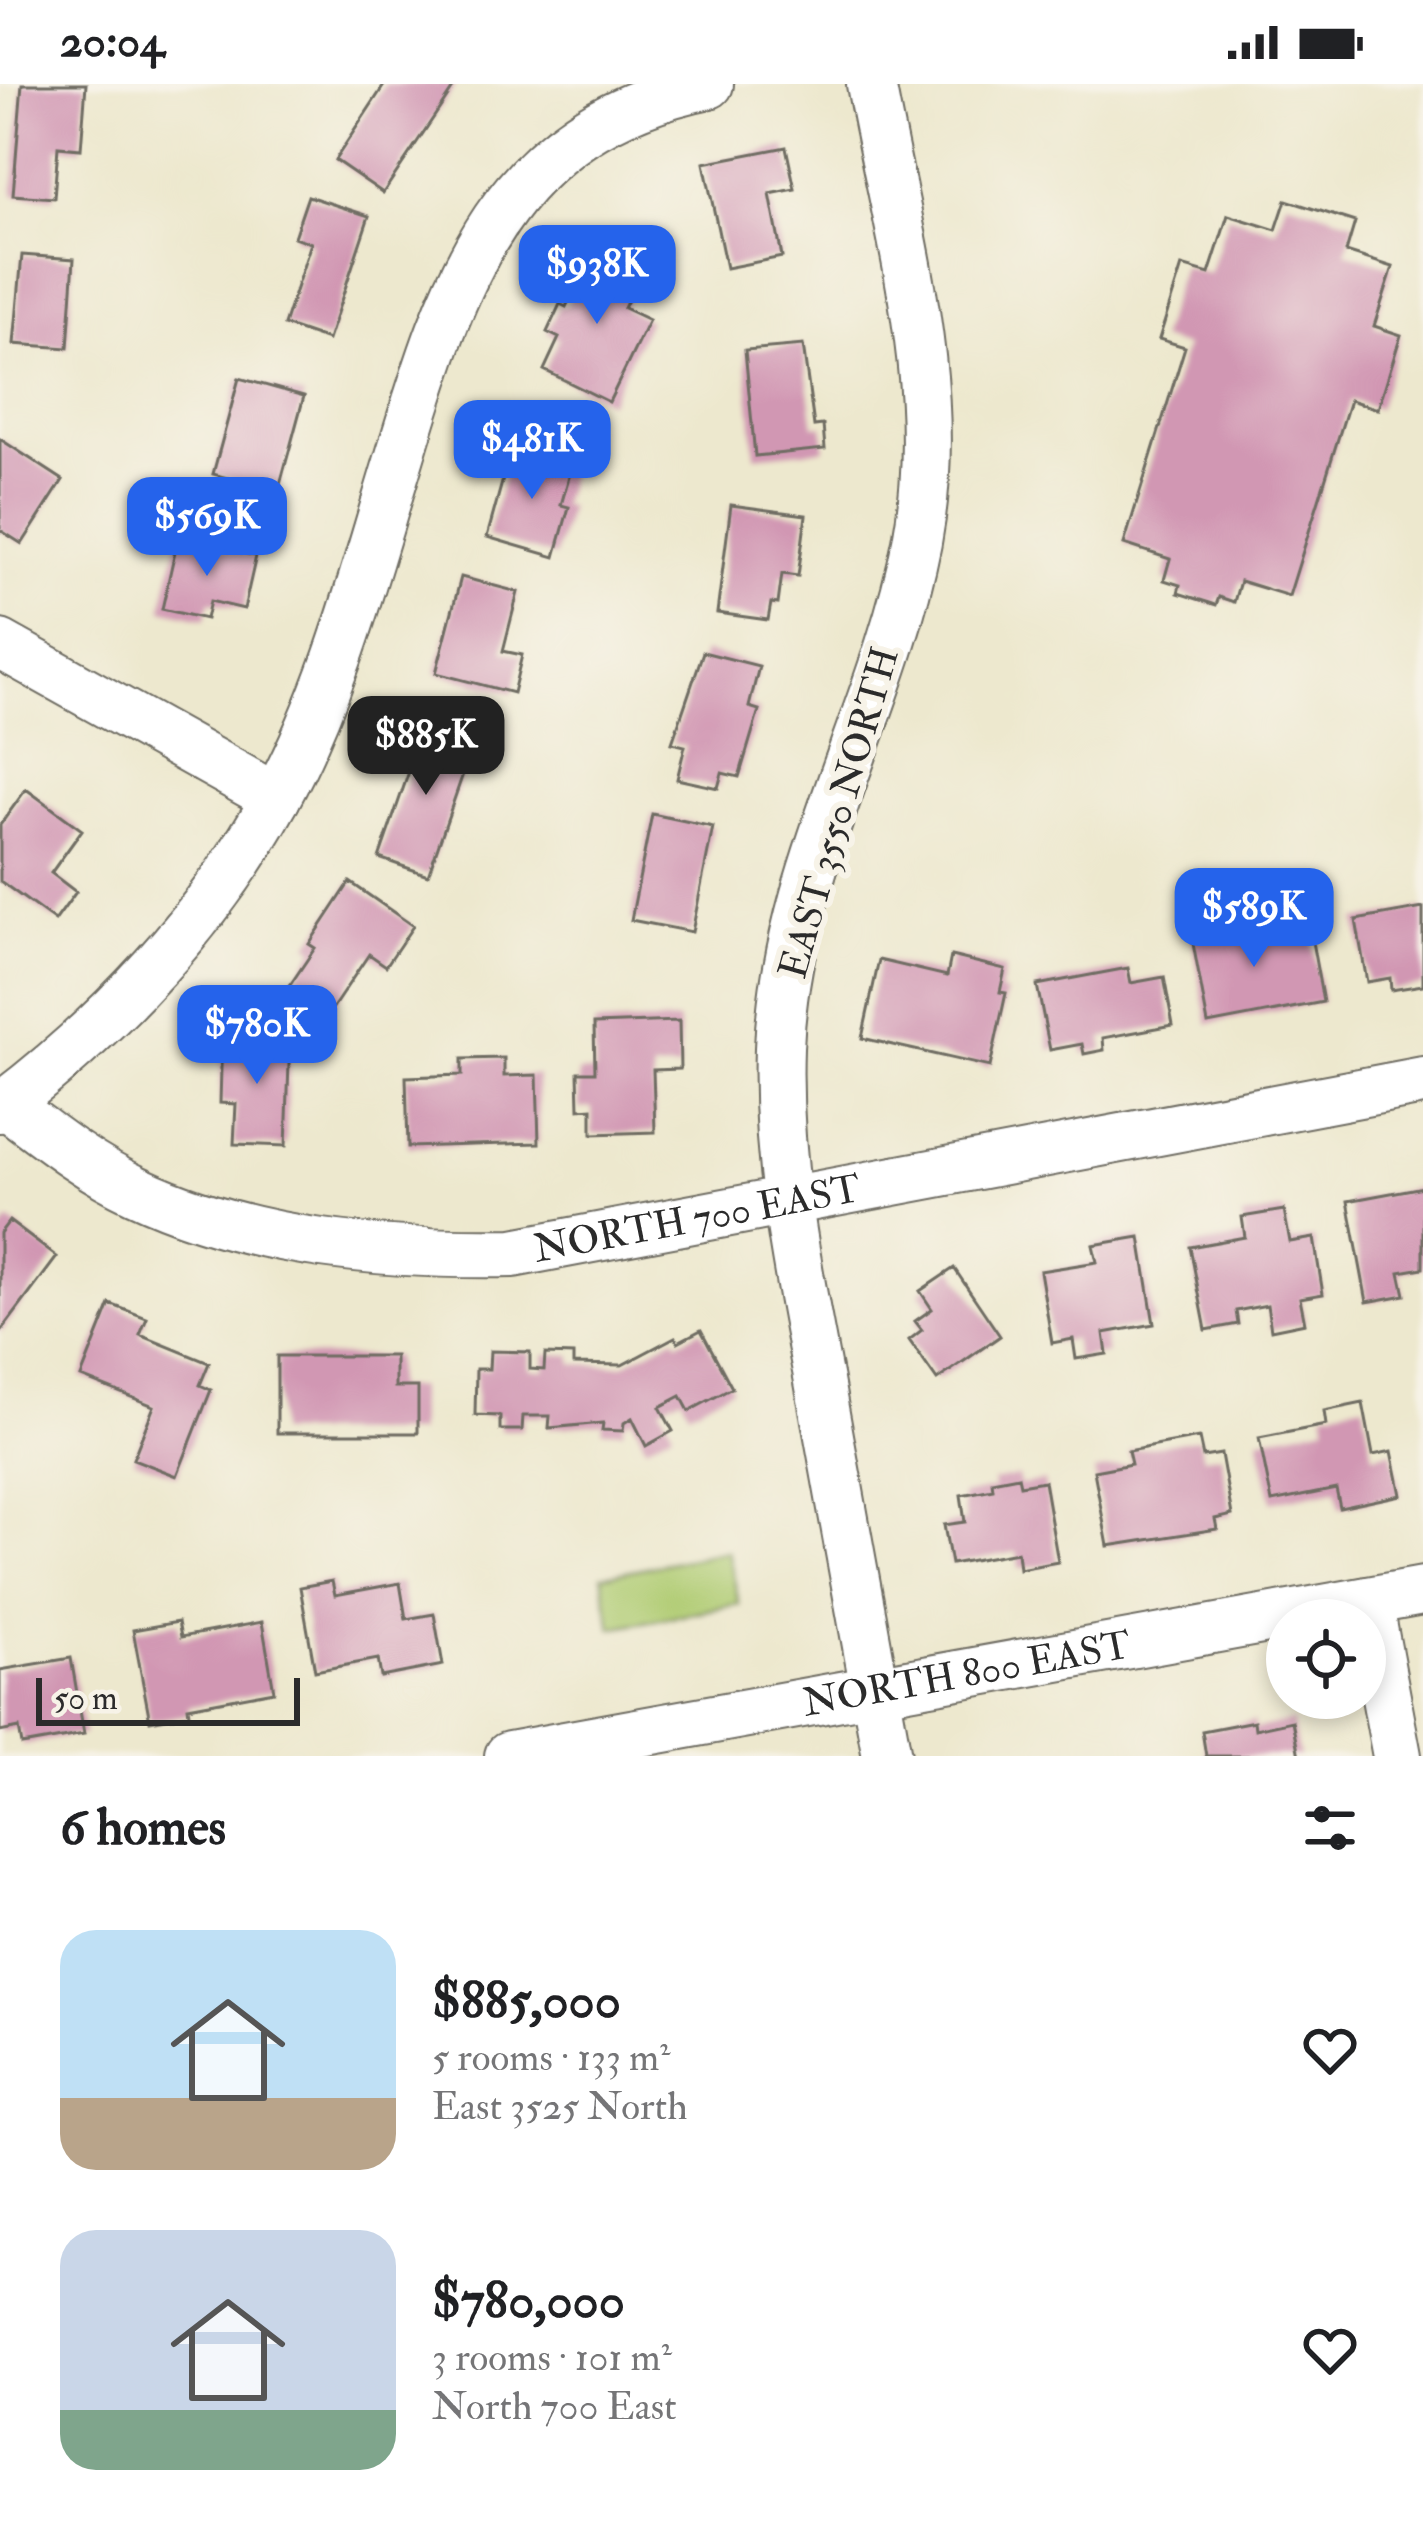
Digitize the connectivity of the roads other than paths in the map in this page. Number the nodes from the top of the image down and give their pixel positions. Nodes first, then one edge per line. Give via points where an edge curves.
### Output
1 (709, 84) edge
2 (871, 84) edge
3 (0, 644) edge
4 (276, 798) junction
5 (1423, 1081) edge
6 (3, 1106) edge
7 (785, 1199) junction
8 (1423, 1591) edge
9 (1379, 1599) edge
10 (1266, 1619) edge
11 (875, 1690) junction
12 (1386, 1697) edge
13 (509, 1756) edge
14 (887, 1756) edge
15 (1397, 1756) edge

1 - 4 street via 594,127 523,186 478,243 438,331 338,659
2 - 7 street, EAST 3550 NORTH via 920,355 925,480 903,600 787,976 779,1048
3 - 4 street
4 - 6 street via 170,949
5 - 7 street, NORTH 700 EAST
6 - 7 street, NORTH 700 EAST via 137,1191 328,1245 513,1253
7 - 11 street, EAST 3550 NORTH
8 - 9 street, NORTH 800 EAST
10 - 11 street, NORTH 800 EAST
11 - 13 street, NORTH 800 EAST
11 - 14 street, EAST 3550 NORTH
12 - 15 street

